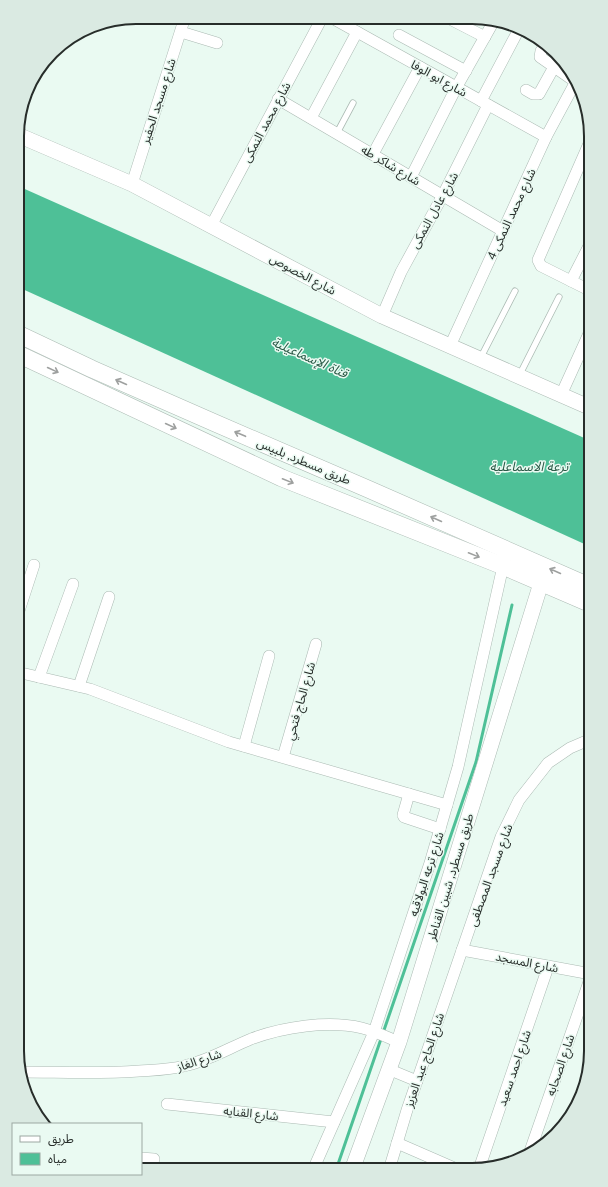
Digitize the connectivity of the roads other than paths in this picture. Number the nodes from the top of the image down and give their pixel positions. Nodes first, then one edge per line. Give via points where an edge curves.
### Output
1 (183, 24) edge
2 (319, 24) edge
3 (343, 24) edge
4 (460, 24) edge
5 (491, 26) edge
6 (181, 32) junction
7 (357, 32) junction
8 (517, 34) edge
9 (399, 35) dead end
10 (485, 37) junction
11 (217, 43) dead end
12 (542, 49) edge
13 (420, 67) junction
14 (554, 67) junction
15 (466, 71) junction
16 (566, 75) edge
17 (573, 87) edge
18 (456, 88) junction
19 (526, 90) dead end
20 (278, 99) junction
21 (353, 103) dead end
22 (484, 103) junction
23 (311, 118) junction
24 (337, 133) junction
25 (24, 138) edge
26 (546, 138) junction
27 (373, 154) junction
28 (584, 155) edge
29 (410, 177) junction
30 (132, 184) junction
31 (443, 195) junction
32 (211, 226) junction
33 (503, 231) junction
34 (584, 256) edge
35 (571, 281) junction
36 (584, 288) edge
37 (515, 291) dead end
38 (558, 297) dead end
39 (382, 316) junction
40 (24, 337) edge
41 (584, 344) edge
42 (450, 346) junction
43 (24, 357) edge
44 (480, 359) junction
45 (518, 376) junction
46 (561, 395) junction
47 (584, 405) edge
48 (34, 565) dead end
49 (503, 566) junction
50 (541, 583) junction
51 (73, 584) dead end
52 (584, 584) edge
53 (109, 597) dead end
54 (24, 598) edge
55 (584, 601) edge
56 (316, 644) dead end
57 (269, 656) dead end
58 (24, 674) edge
59 (39, 677) junction
60 (79, 686) junction
61 (584, 742) edge
62 (244, 746) junction
63 (283, 757) junction
64 (410, 794) junction
65 (447, 805) junction
66 (440, 829) junction
67 (462, 950) junction
68 (548, 966) junction
69 (584, 974) edge
70 (584, 995) edge
71 (374, 1032) junction
72 (399, 1042) junction
73 (388, 1069) junction
74 (26, 1072) edge
75 (417, 1081) junction
76 (167, 1104) dead end
77 (334, 1122) junction
78 (397, 1143) junction
79 (532, 1145) edge
80 (142, 1158) edge
81 (154, 1159) dead end
82 (316, 1163) edge
83 (354, 1163) edge
84 (391, 1163) edge
85 (443, 1163) edge
86 (481, 1163) edge

1 - 6 street, شارع مسجد الحفير
2 - 20 street, شارع محمد النمكى
3 - 7 street, شارع ابو الوفا
4 - 10 street
5 - 10 street
6 - 11 street
6 - 30 street, شارع مسجد الحفير
7 - 13 street, شارع ابو الوفا
7 - 23 street
8 - 22 street, شارع عادل النمكى
9 - 15 street
10 - 15 street
12 - 14 street via 540,57
13 - 18 street, شارع ابو الوفا
13 - 27 street
14 - 16 street
14 - 19 street via 539,94
15 - 18 street
17 - 26 street, شارع محمد النمكى 4
18 - 22 street, شارع ابو الوفا
18 - 29 street
20 - 23 street, شارع شاكر طه
20 - 32 street, شارع محمد النمكى
21 - 24 lane
22 - 26 street, شارع ابو الوفا
22 - 31 street, شارع عادل النمكى
23 - 24 street, شارع شاكر طه
24 - 27 street, شارع شاكر طه
25 - 30 main road, شارع الخصوص
26 - 33 street, شارع محمد النمكى 4
27 - 29 street, شارع شاكر طه
28 - 35 street via 538,260 541,266
29 - 31 street, شارع شاكر طه
30 - 32 main road, شارع الخصوص
31 - 33 street, شارع شاكر طه
31 - 39 street, شارع عادل النمكى via 401,272
32 - 39 main road, شارع الخصوص
33 - 42 street, شارع محمد النمكى 4
34 - 35 street
35 - 36 street
37 - 44 lane
38 - 45 lane
39 - 42 main road, شارع الخصوص
52 -> 40 main road, طريق مسطرد, بلبيس via 207,420
41 - 46 street
42 - 44 main road, شارع الخصوص
43 -> 49 main road, طريق مسطرد, بلبيس via 282,478
44 - 45 main road, شارع الخصوص
45 - 46 main road, شارع الخصوص
46 - 47 main road, شارع الخصوص
48 - 54 street
49 - 50 main road, طريق مسطرد, بلبيس
49 - 65 street, شارع ترعه البولاقيه via 458,767
50 - 55 main road, طريق مسطرد, بلبيس
50 - 72 main road, طريق مسطرد, شبين القناطر
51 - 59 street
53 - 60 street
56 - 63 street, شارع الحاج فتحي
57 - 62 street
58 - 59 street
59 - 60 street
60 - 62 street via 210,736
61 - 67 street, شارع مسجد المصطفى via 548,763 519,800 501,837
62 - 63 street
63 - 64 street
64 - 65 street
64 - 66 street via 404,817
65 - 66 street, شارع ترعه البولاقيه
66 - 71 street, شارع ترعه البولاقيه
67 - 68 street, شارع المسجد
67 - 75 street, شارع الحاج عبد العزيز
68 - 69 street, شارع المسجد
68 - 86 street, شارع احمد سعيد
70 - 79 street, شارع الصحابه
71 - 72 street, شارع الغاز
71 - 74 street, شارع الغاز via 338,1025 295,1028 251,1039 202,1061 167,1070 116,1073
71 - 77 street, شارع ترعه البولاقيه
72 - 73 main road, طريق مسطرد, شبين القناطر
73 - 75 street
73 - 83 main road, طريق مسطرد, شبين القناطر
75 - 78 street, شارع الحاج عبد العزيز
76 - 77 street, شارع القنايه
77 - 82 street, شارع ترعه البولاقيه
78 - 84 street, شارع الحاج عبد العزيز
78 - 85 street
80 - 81 street

